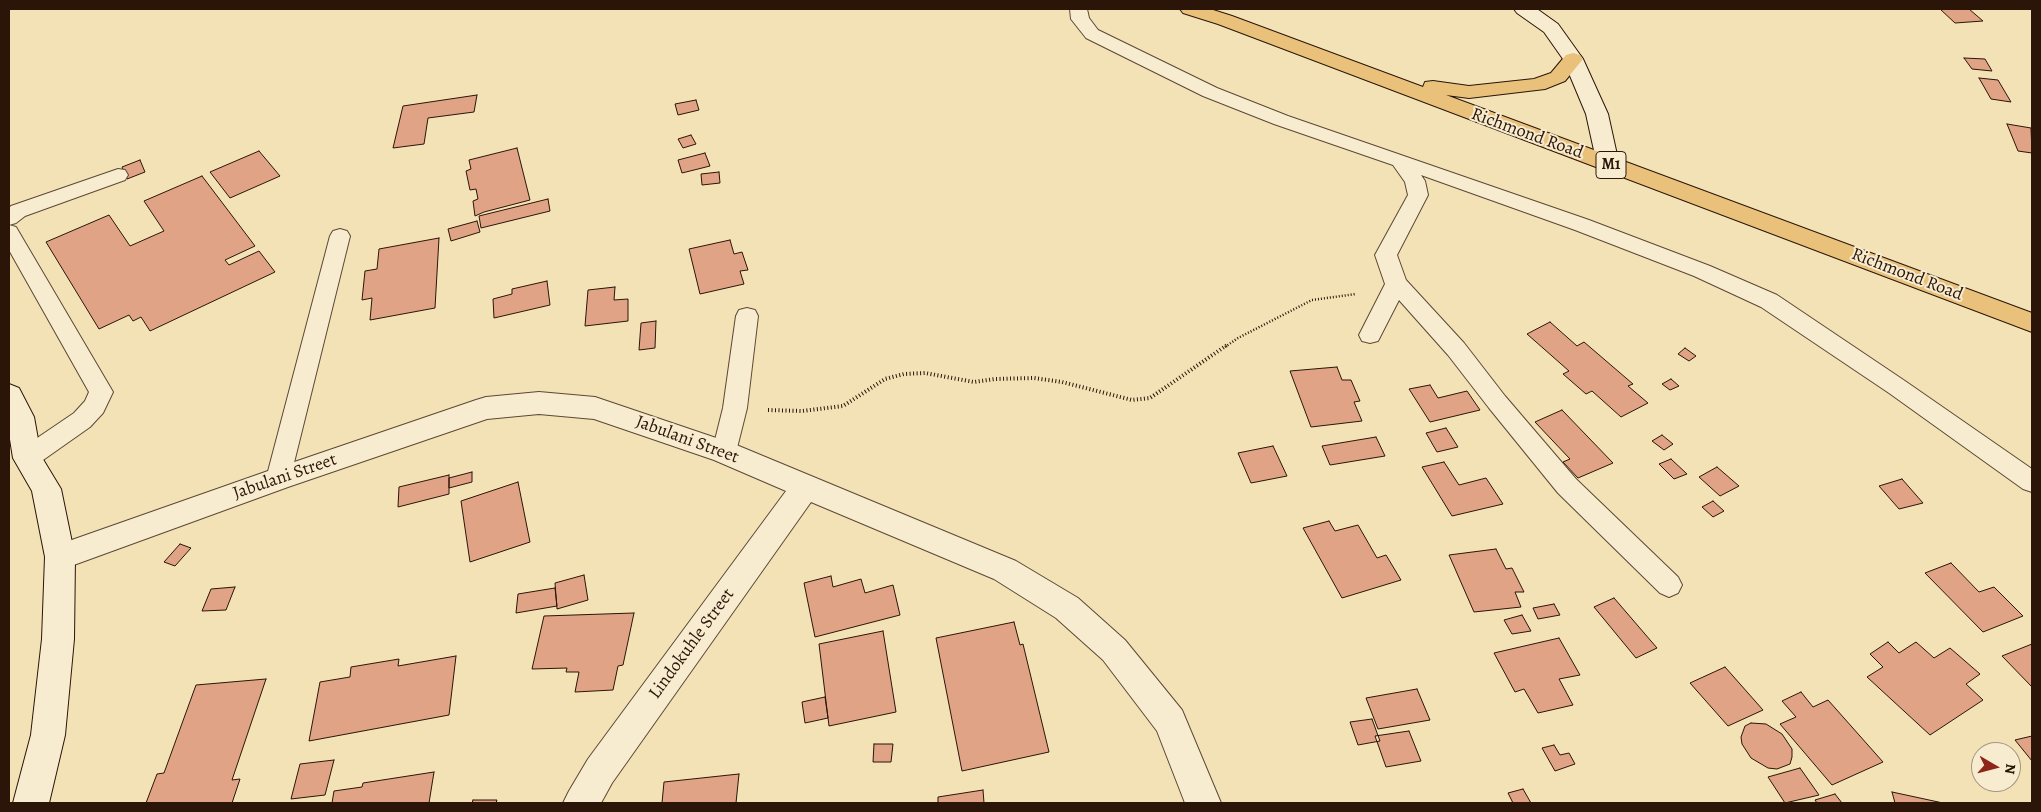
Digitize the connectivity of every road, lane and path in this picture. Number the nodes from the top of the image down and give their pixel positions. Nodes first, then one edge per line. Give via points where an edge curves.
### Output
1 (1079, 9) edge
2 (1190, 9) edge
3 (1524, 9) edge
4 (1573, 59) junction
5 (1382, 80) junction
6 (1400, 161) junction
7 (1608, 164) junction
8 (118, 176) dead end
9 (9, 218) edge
10 (9, 232) edge
11 (340, 236) dead end
12 (1396, 284) junction
13 (747, 316) dead end
14 (2032, 323) edge
15 (1370, 334) dead end
16 (9, 395) edge
17 (735, 408) junction
18 (724, 452) junction
19 (27, 458) junction
20 (278, 478) junction
21 (2032, 482) edge
22 (806, 486) junction
23 (60, 557) junction
24 (1670, 585) dead end
25 (31, 803) edge
26 (581, 803) edge
27 (1203, 803) edge

1 - 6 lane via 1080,19 1092,34 1210,92
2 - 5 highway, Richmond Road / M1
3 - 4 street via 1551,28
4 - 5 highway via 1558,77 1538,85 1504,90 1469,92
4 - 7 street via 1597,114
5 - 7 highway, Richmond Road / M1
6 - 12 lane via 1414,181 1418,195 1386,255
6 - 21 lane via 1582,225 1768,301
7 - 14 highway, Richmond Road / M1
8 - 9 lane via 18,211
10 - 19 lane via 101,392 95,406 82,420
11 - 20 lane
12 - 15 lane
12 - 17 path via 1373,292 1312,300 1238,338 1150,398 1132,400 1034,378 974,382 925,372 885,379 843,406 802,411
12 - 24 lane via 1456,349 1567,486
13 - 17 lane
16 - 19 street via 20,417
17 - 18 lane
18 - 20 street, Jabulani Street via 595,408 539,403 486,408
18 - 22 street, Jabulani Street
19 - 23 street via 46,489
20 - 23 street, Jabulani Street
22 - 26 street, Lindokuhle Street via 600,771
22 - 27 street, Jabulani Street via 1005,570 1067,608 1114,650 1170,721
23 - 25 street via 58,639 48,734

